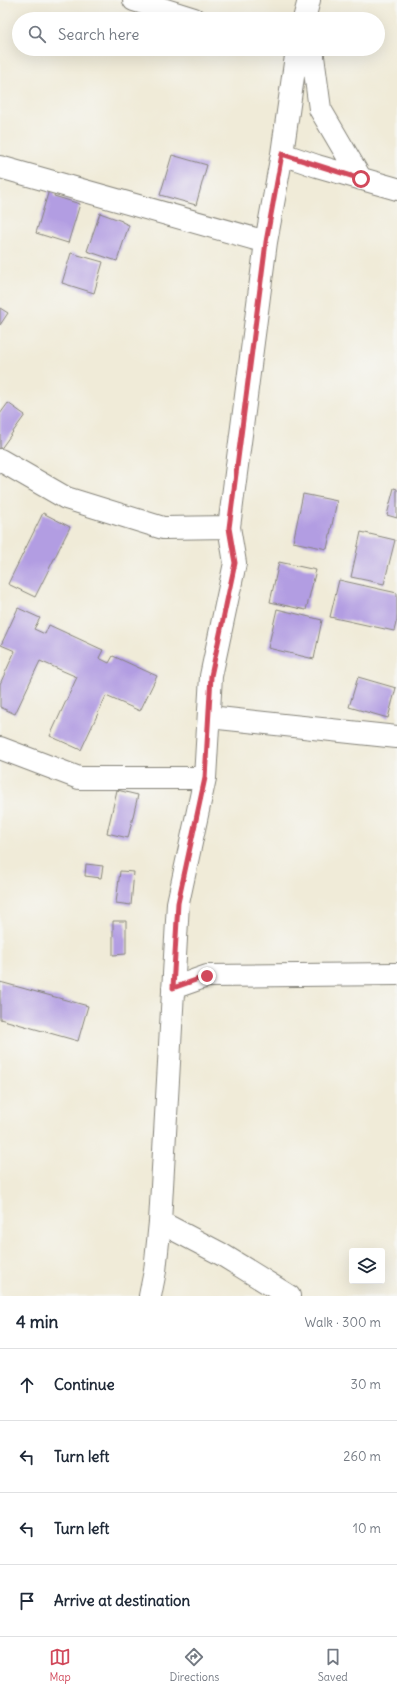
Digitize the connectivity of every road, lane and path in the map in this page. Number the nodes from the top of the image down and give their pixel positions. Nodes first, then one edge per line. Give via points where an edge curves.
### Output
1 (134, 0) edge
2 (172, 12) edge
3 (298, 56) edge
4 (301, 56) edge
5 (282, 154) junction
6 (0, 167) edge
7 (361, 179) junction
8 (397, 189) edge
9 (266, 242) junction
10 (0, 460) edge
11 (229, 528) junction
12 (208, 717) junction
13 (397, 737) edge
14 (0, 748) edge
15 (205, 778) junction
16 (397, 974) edge
17 (173, 988) junction
18 (160, 1222) junction
19 (150, 1296) edge
20 (289, 1296) edge

1 - 2 street
3 - 5 street
4 - 7 street via 320,109
5 - 7 street
5 - 9 street
6 - 9 street
7 - 8 street
9 - 11 street
10 - 11 street via 66,498 163,528
11 - 12 street via 235,563 211,676
12 - 13 street
12 - 15 street
14 - 15 street via 79,778
15 - 17 street via 178,903
16 - 17 street via 207,976
17 - 18 street
18 - 19 street
18 - 20 street via 221,1254

